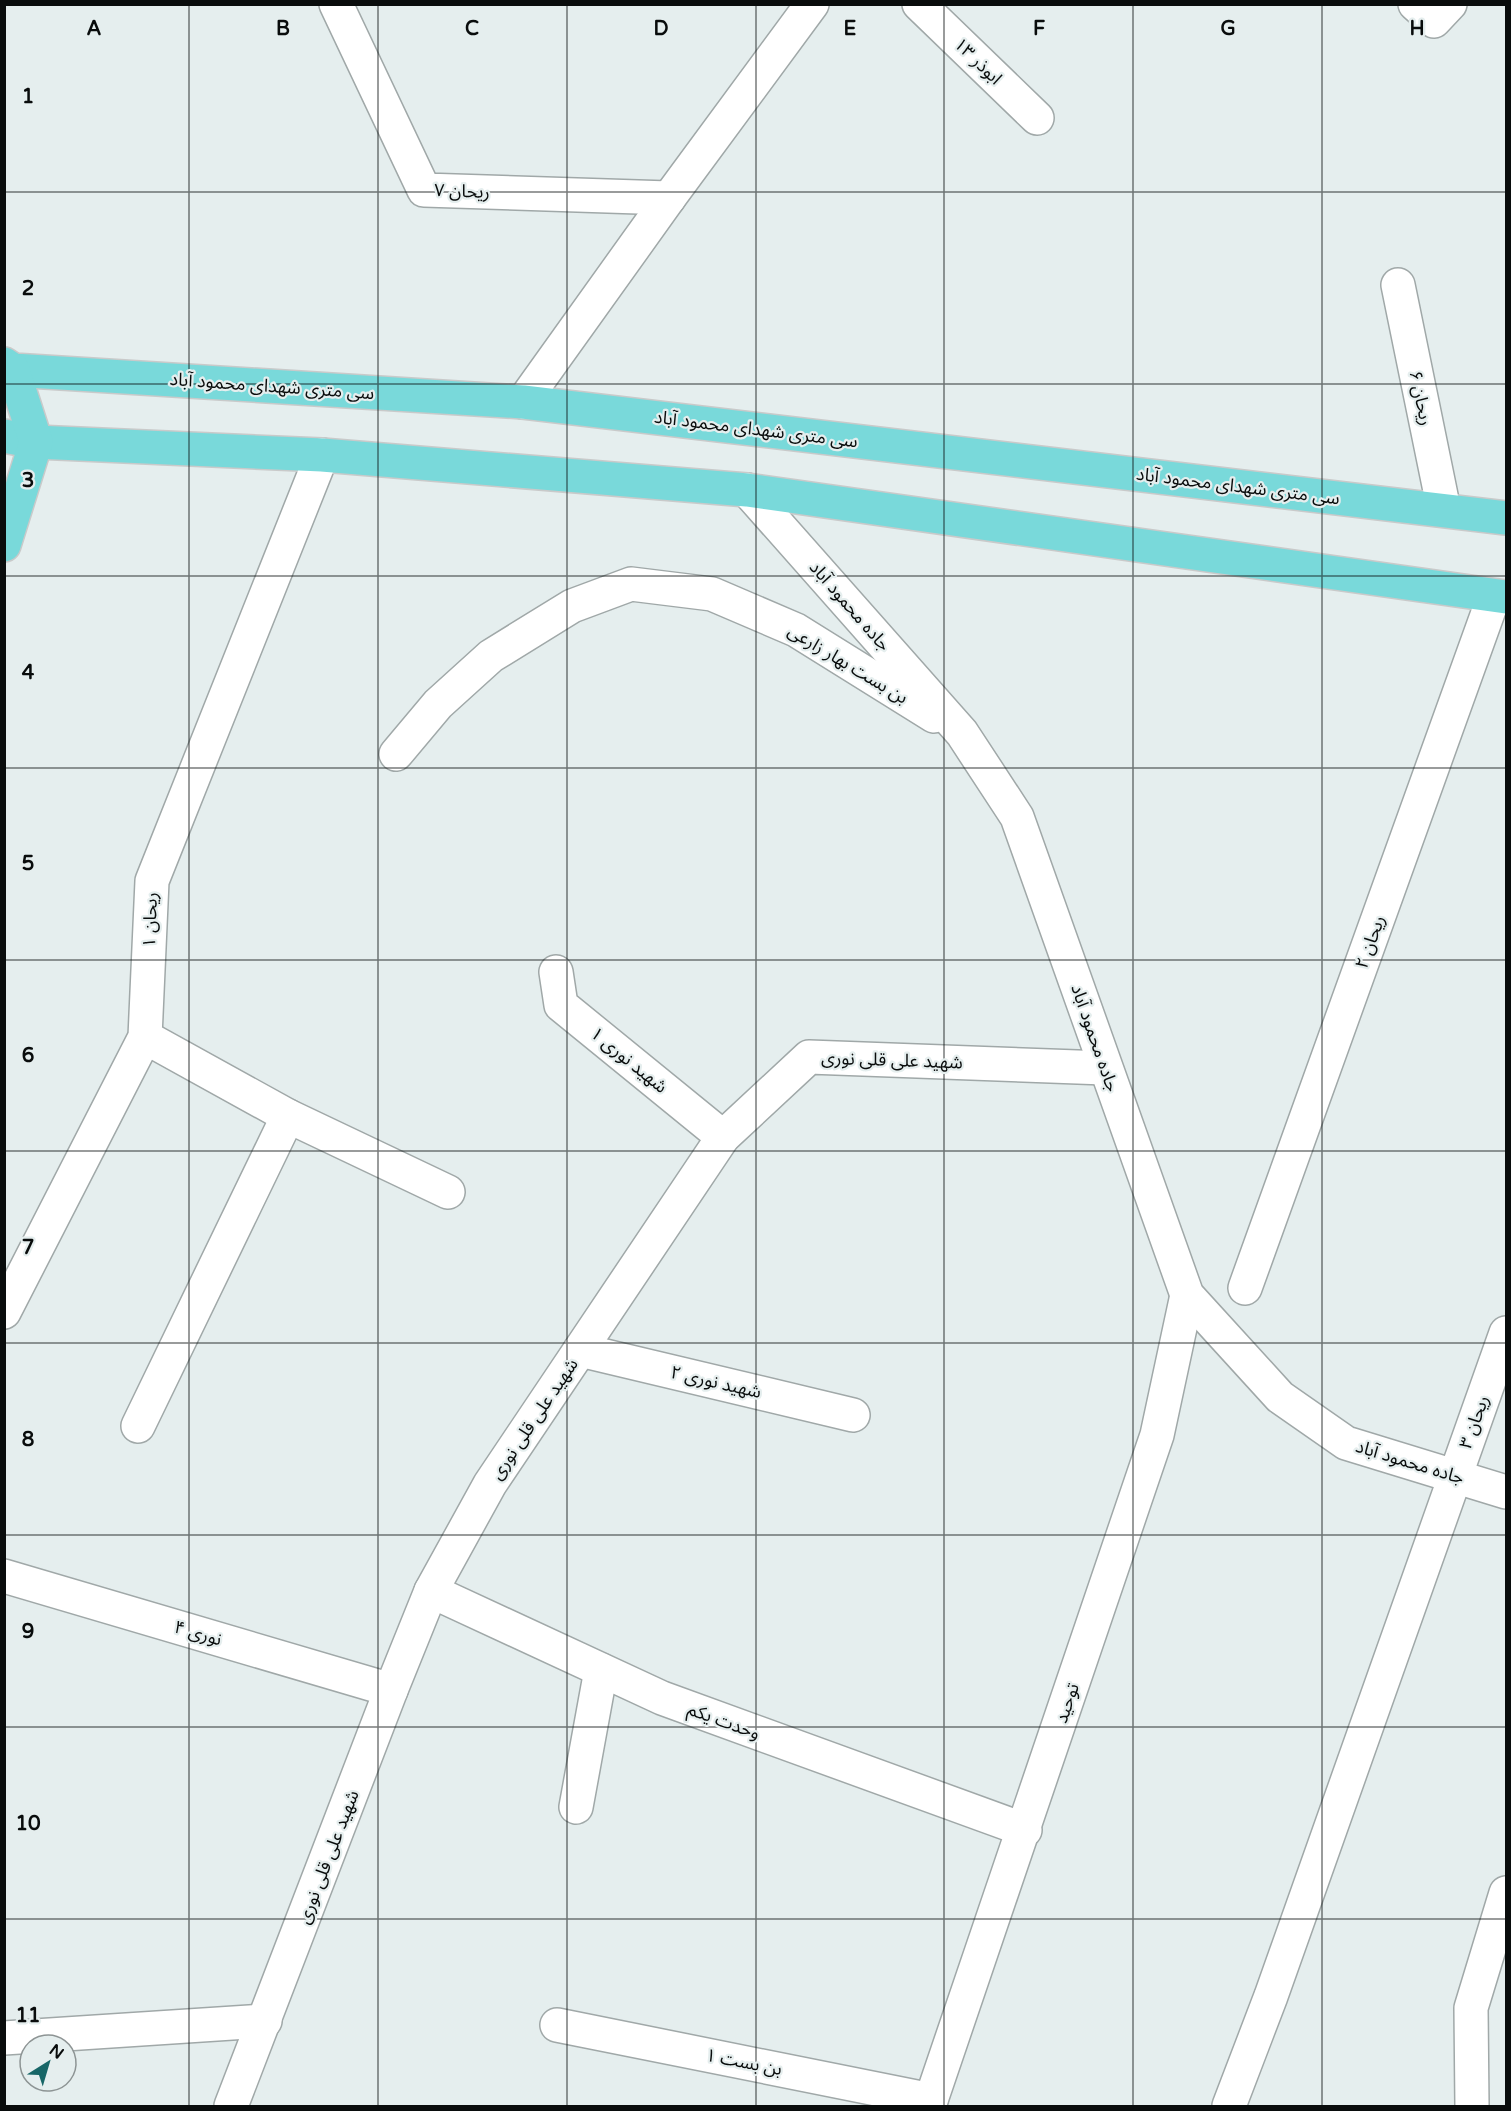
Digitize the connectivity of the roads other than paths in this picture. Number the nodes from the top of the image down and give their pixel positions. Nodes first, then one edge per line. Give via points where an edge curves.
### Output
1 (336, 4) edge
2 (812, 4) edge
3 (919, 4) edge
4 (1037, 118) dead end
5 (669, 198) junction
6 (1398, 285) dead end
7 (7, 371) edge
8 (523, 402) junction
9 (4, 436) edge
10 (36, 442) junction
11 (322, 455) junction
12 (747, 490) junction
13 (1444, 510) junction
14 (1506, 518) edge
15 (4, 545) edge
16 (1500, 596) edge
17 (962, 733) junction
18 (396, 753) dead end
19 (556, 972) dead end
20 (145, 1037) junction
21 (1105, 1068) junction
22 (288, 1116) junction
23 (723, 1137) junction
24 (448, 1192) dead end
25 (1245, 1288) dead end
26 (1187, 1295) junction
27 (4, 1312) edge
28 (1506, 1333) edge
29 (580, 1350) junction
30 (853, 1414) dead end
31 (138, 1426) dead end
32 (1454, 1476) junction
33 (1506, 1492) edge
34 (4, 1576) edge
35 (431, 1591) junction
36 (601, 1670) junction
37 (392, 1690) junction
38 (576, 1807) dead end
39 (1024, 1830) junction
40 (1506, 1893) edge
41 (265, 2021) junction
42 (557, 2025) dead end
43 (4, 2038) edge
44 (930, 2103) edge
45 (231, 2106) edge
46 (1229, 2106) edge
47 (1472, 2106) edge

1 - 5 street, ریحان ۷ via 424,190
2 - 5 street
3 - 4 street, ابوذر ۱۳
5 - 8 street
6 - 13 street, ریحان ۶
7 - 8 main road, سی متری شهدای محمود آباد
7 - 10 main road
8 - 13 main road, سی متری شهدای محمود آباد
9 - 10 main road
10 - 11 main road
10 - 15 main road
11 - 12 main road
11 - 20 street, ریحان ۱ via 152,881
12 - 16 main road
12 - 17 street, جاده محمود آباد
13 - 14 main road, سی متری شهدای محمود آباد
16 - 25 street, ریحان ۲
17 - 18 street, بن بست بهار زارعی via 796,630 712,594 631,584 572,606 491,656 438,704
17 - 21 street, جاده محمود آباد via 1017,817
19 - 23 street, شهید نوری ۱ via 561,1005
20 - 22 street
20 - 27 street, ریحان ۱
21 - 23 street, شهید علی قلی نوری via 809,1057
21 - 26 street, جاده محمود آباد
22 - 24 street
22 - 31 street
23 - 29 street, شهید علی قلی نوری
26 - 32 street, جاده محمود آباد via 1280,1397 1346,1443
26 - 39 street, توحيد via 1157,1435
28 - 32 street, ریحان ۳
29 - 30 street, شهید نوری ۲
29 - 35 street, شهید علی قلی نوری via 490,1484
32 - 33 street, جاده محمود آباد
32 - 46 street, ریحان ۳
34 - 37 street, نوری ۴
35 - 36 street, وحدت یکم
35 - 37 street, شهید علی قلی نوری
36 - 38 street
36 - 39 street, وحدت یکم via 662,1698
37 - 41 street, شهید علی قلی نوری
39 - 44 street, توحيد
40 - 47 street via 1471,2007
41 - 43 street
41 - 45 street, شهید علی قلی نوری
42 - 44 street, بن بست ۱

